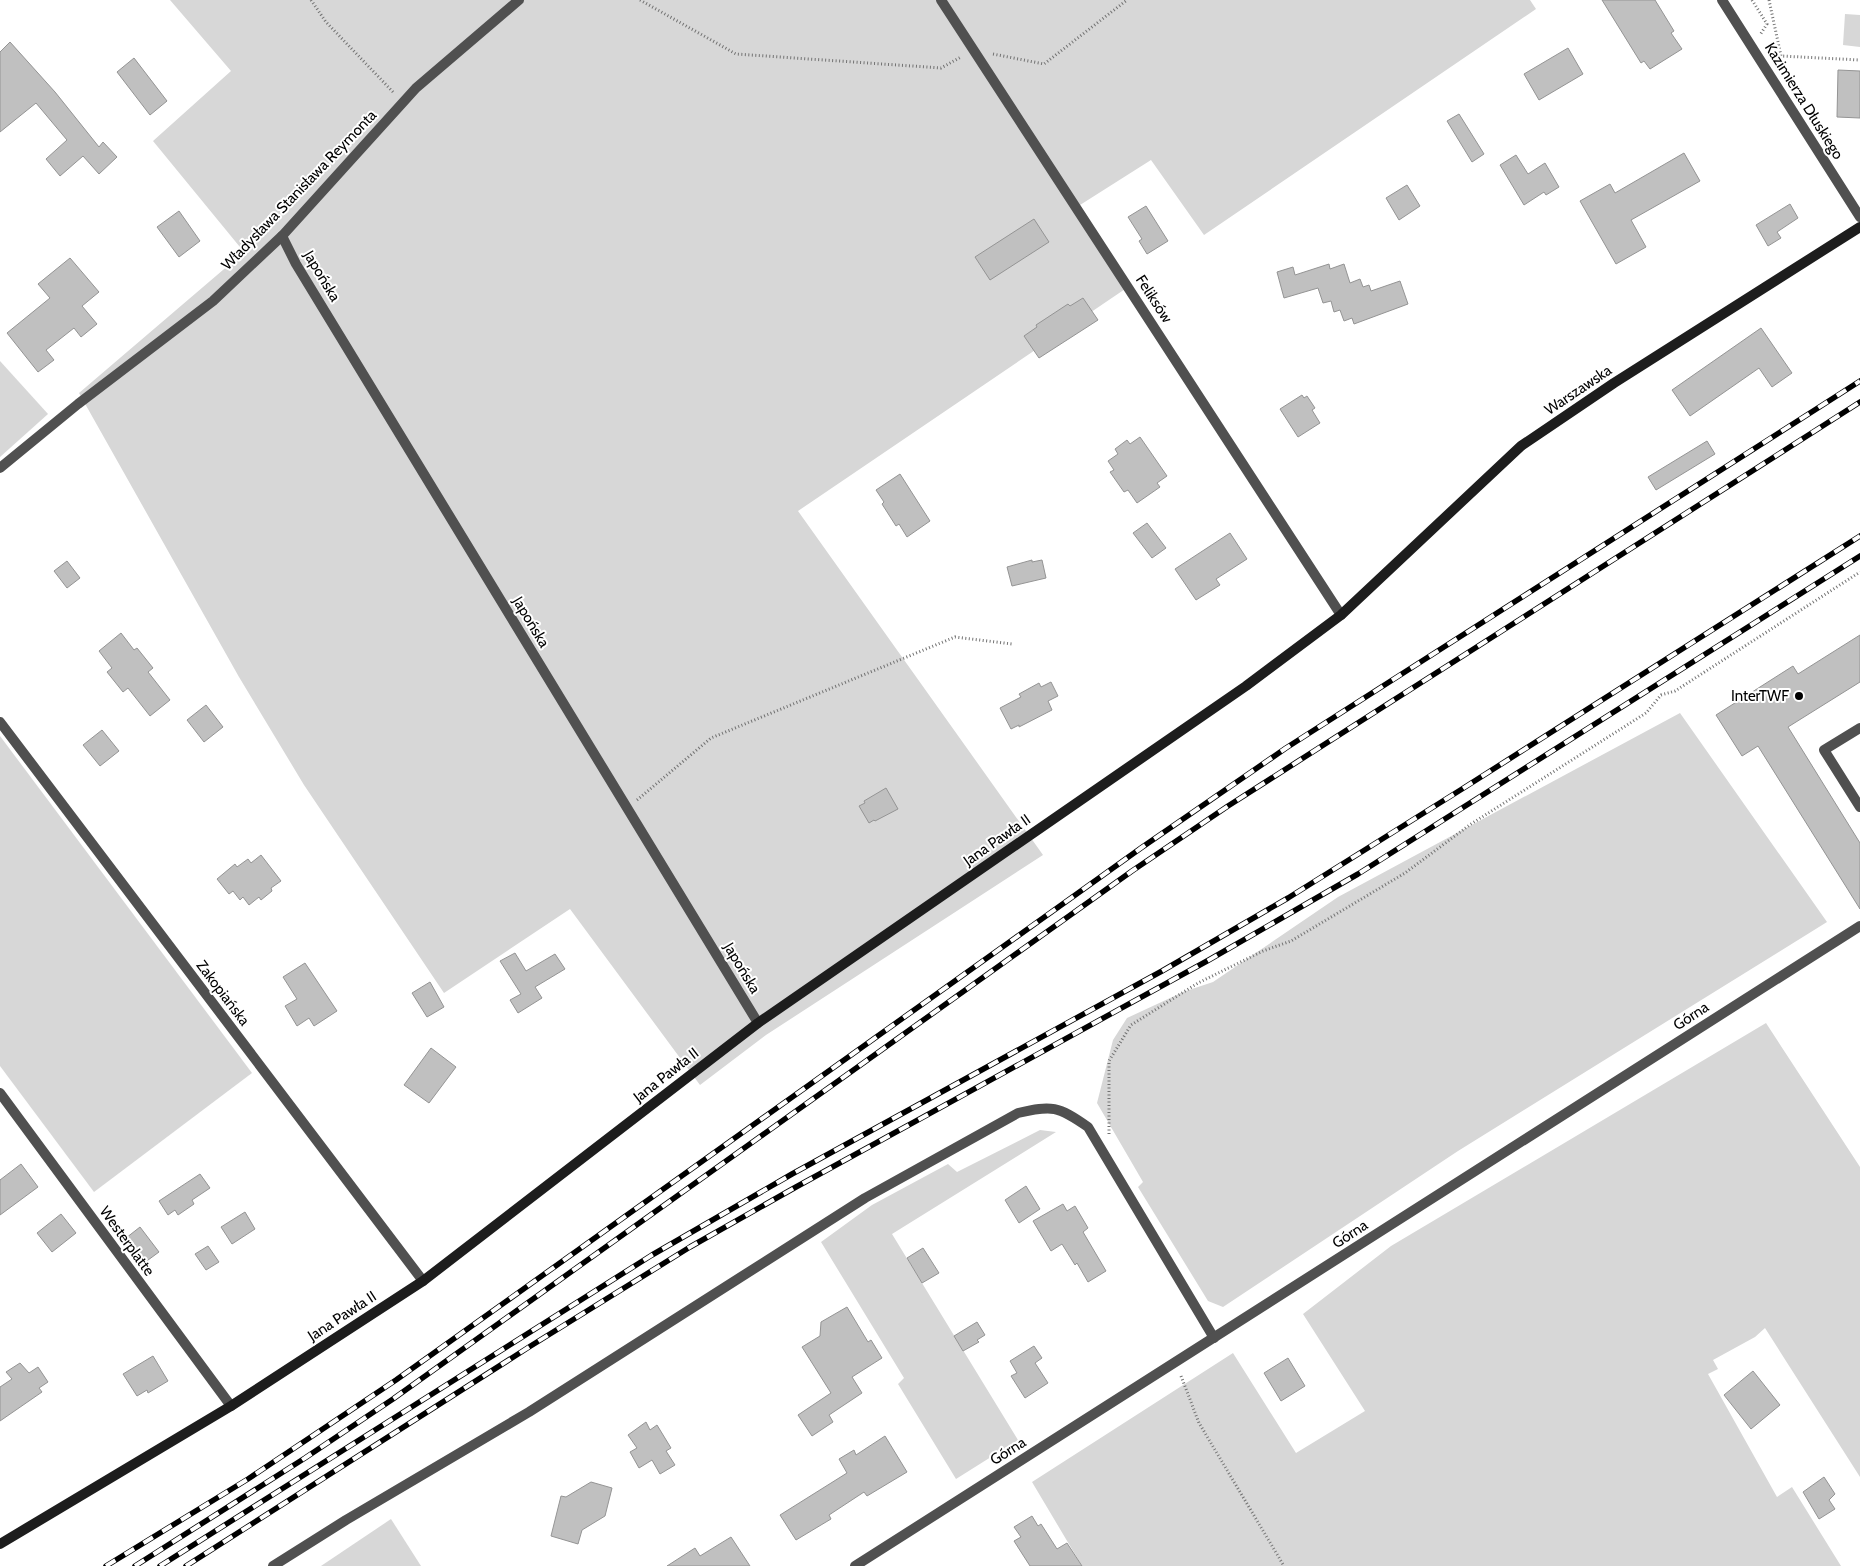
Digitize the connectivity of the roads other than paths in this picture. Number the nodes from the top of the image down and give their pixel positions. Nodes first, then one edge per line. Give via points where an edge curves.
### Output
1 (520, 0) edge
2 (941, 0) edge
3 (1722, 0) edge
4 (1860, 217) edge
5 (1860, 227) edge
6 (282, 236) junction
7 (0, 468) edge
8 (1341, 615) junction
9 (0, 722) edge
10 (1860, 728) edge
11 (1860, 807) edge
12 (1860, 926) edge
13 (758, 1023) junction
14 (0, 1093) edge
15 (422, 1281) junction
16 (1214, 1338) junction
17 (231, 1406) junction
18 (0, 1544) edge
19 (273, 1566) edge
20 (855, 1566) edge

1 - 6 street, Władysława Stanisława Reymonta via 416,88
2 - 8 street, Feliksów
3 - 4 street, Kazimierza Dłuskiego
5 - 8 main road, Warszawska via 1521,446
6 - 7 street, Władysława Stanisława Reymonta via 213,301
6 - 13 street, Japońska via 296,264
8 - 13 main road, Jana Pawła II via 1246,686
9 - 15 street, Zakopiańska
10 - 11 street via 1824,750
12 - 16 street, Górna
13 - 15 main road, Jana Pawła II
14 - 17 street, Westerplatte
15 - 17 main road, Jana Pawła II
16 - 19 street via 1088,1126 1067,1112 1044,1107 1018,1113 865,1198 529,1412
16 - 20 street, Górna
17 - 18 main road, Jana Pawła II

